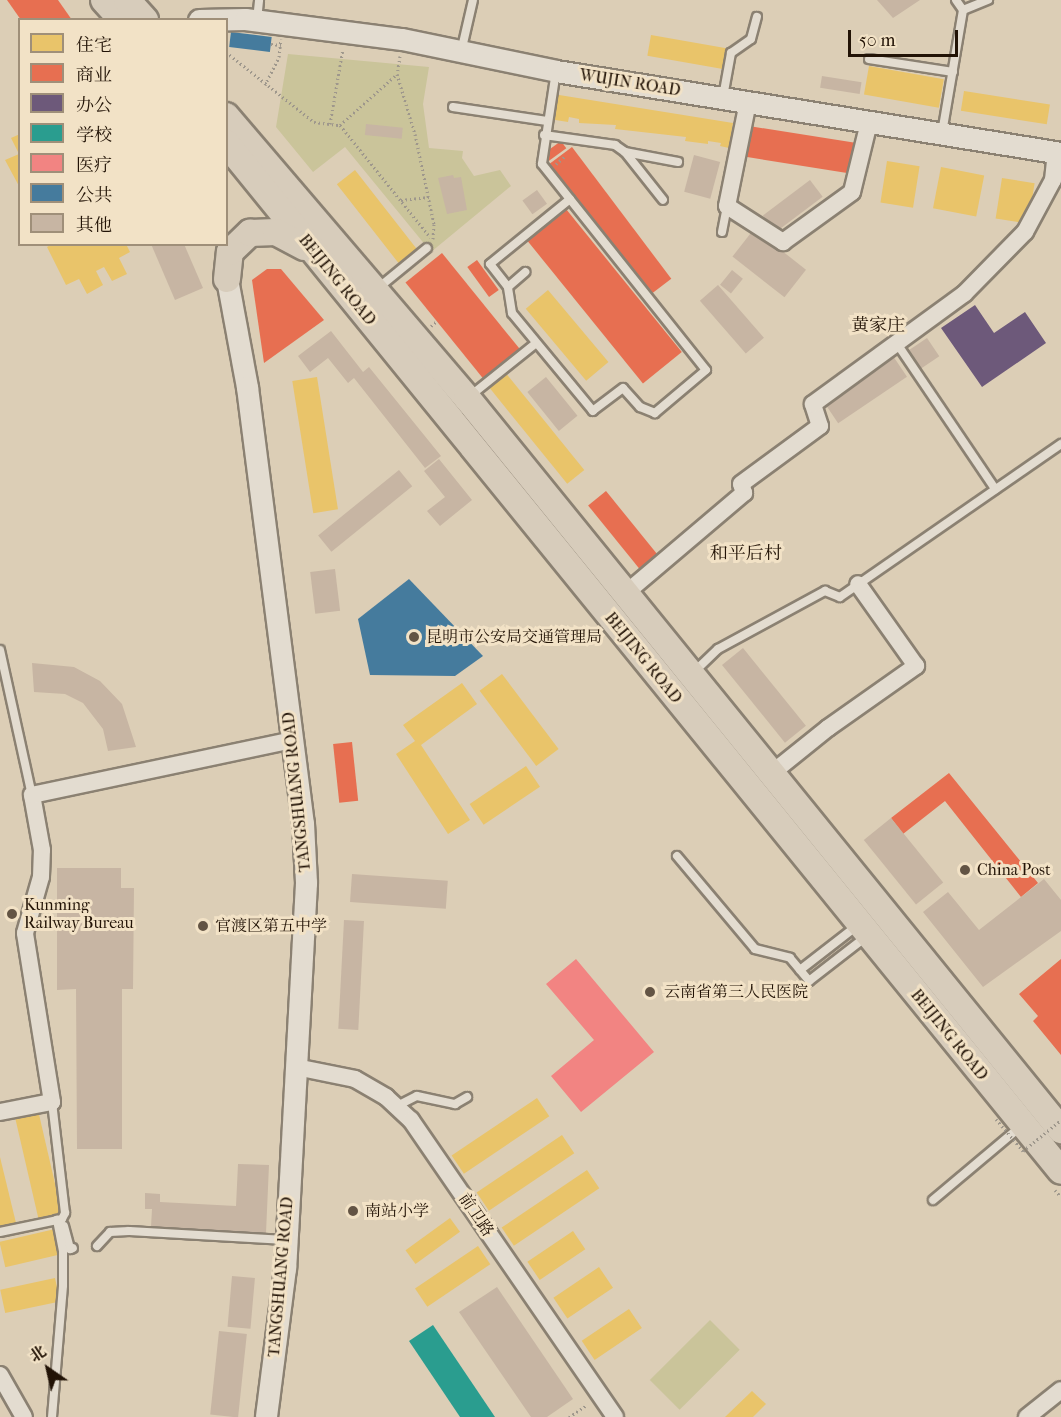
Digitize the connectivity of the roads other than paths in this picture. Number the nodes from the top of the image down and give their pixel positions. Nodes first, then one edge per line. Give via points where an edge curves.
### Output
1 (104, 0) edge
2 (126, 0) edge
3 (473, 0) edge
4 (956, 0) edge
5 (988, 0) edge
6 (257, 6) edge
7 (963, 10) junction
8 (757, 17) dead end
9 (120, 18) edge
10 (144, 18) edge
11 (207, 18) edge
12 (461, 53) junction
13 (869, 59) dead end
14 (556, 71) junction
15 (953, 72) junction
16 (723, 98) junction
17 (748, 102) junction
18 (453, 107) dead end
19 (228, 118) edge
20 (547, 121) junction
21 (869, 122) junction
22 (942, 133) junction
23 (544, 135) junction
24 (228, 145) edge
25 (625, 152) junction
26 (1058, 152) edge
27 (678, 162) dead end
28 (570, 199) junction
29 (663, 201) dead end
30 (727, 206) junction
31 (722, 232) dead end
32 (430, 244) road end
33 (220, 246) edge
34 (319, 258) junction
35 (525, 272) dead end
36 (227, 279) junction
37 (508, 287) junction
38 (375, 290) junction
39 (535, 344) junction
40 (898, 345) junction
41 (467, 398) junction
42 (1061, 444) edge
43 (994, 489) junction
44 (858, 584) junction
45 (626, 593) junction
46 (0, 650) edge
47 (692, 674) junction
48 (293, 740) junction
49 (772, 773) junction
50 (32, 795) junction
51 (677, 856) dead end
52 (863, 930) junction
53 (800, 970) junction
54 (296, 1067) junction
55 (467, 1096) dead end
56 (52, 1102) junction
57 (397, 1106) junction
58 (0, 1112) edge
59 (1023, 1125) junction
60 (1060, 1126) edge
61 (1061, 1171) edge
62 (933, 1200) dead end
63 (60, 1219) junction
64 (0, 1232) edge
65 (287, 1240) junction
66 (97, 1246) dead end
67 (73, 1248) dead end
68 (0, 1375) edge
69 (1061, 1390) edge
70 (24, 1417) edge
71 (52, 1417) edge
72 (266, 1417) edge
73 (615, 1417) edge
74 (1027, 1417) edge

1 - 9 main road
2 - 10 main road
3 - 12 lane
4 - 7 lane
5 - 7 lane
6 - 11 street, WUJIN ROAD
6 - 12 street, WUJIN ROAD via 283,24 402,39
7 - 15 lane
8 - 16 lane via 751,39 731,53
12 - 14 street, WUJIN ROAD
13 - 15 lane
14 - 16 street, WUJIN ROAD
14 - 20 lane
15 - 22 lane
16 - 17 street, WUJIN ROAD
17 - 21 street, WUJIN ROAD
17 - 30 street
18 - 20 lane
19 - 38 main road, BEIJING ROAD
20 - 23 lane
21 - 22 street, WUJIN ROAD
21 - 30 street via 852,192 783,242
22 - 26 street, WUJIN ROAD
23 - 25 lane via 615,145
23 - 28 lane via 542,164
24 - 34 main road, BEIJING ROAD
25 - 27 lane
25 - 29 lane
26 - 40 street via 1053,180 1025,232 964,294
28 - 37 lane via 490,264
28 - 39 lane via 706,370 655,413 640,407 624,388 593,411
30 - 31 lane
32 - 38 lane
33 - 36 main road
34 - 36 main road via 284,235 259,231 242,238 230,252
34 - 52 main road, BEIJING ROAD
35 - 37 lane
36 - 48 street, TANGSHUANG ROAD via 247,387
37 - 39 lane via 512,313
38 - 41 main road, BEIJING ROAD
39 - 41 lane
40 - 43 lane
40 - 45 street via 813,404 820,426 741,484 744,493
41 - 45 main road, BEIJING ROAD
42 - 43 lane
43 - 44 lane
44 - 47 lane via 840,597 825,591 780,614 718,649
44 - 49 street via 916,666
45 - 47 main road, BEIJING ROAD
46 - 50 lane
47 - 49 main road, BEIJING ROAD
48 - 50 street
48 - 54 street, TANGSHUANG ROAD via 306,883
49 - 60 main road, BEIJING ROAD
50 - 56 street via 42,850 41,876 25,933
51 - 53 lane via 755,949 790,958
52 - 53 lane
52 - 53 lane via 809,981
52 - 59 main road, BEIJING ROAD
54 - 57 street, 前卫路 via 355,1079
54 - 65 street, TANGSHUANG ROAD
55 - 57 lane via 454,1104 417,1096
56 - 58 street
56 - 63 lane via 65,1202
57 - 73 street, 前卫路 via 411,1120
59 - 61 main road, BEIJING ROAD
59 - 62 lane
63 - 64 lane
63 - 67 lane via 70,1249
63 - 71 lane via 63,1285
65 - 66 lane via 129,1231 110,1232
65 - 72 street, TANGSHUANG ROAD
68 - 70 street
69 - 74 street

